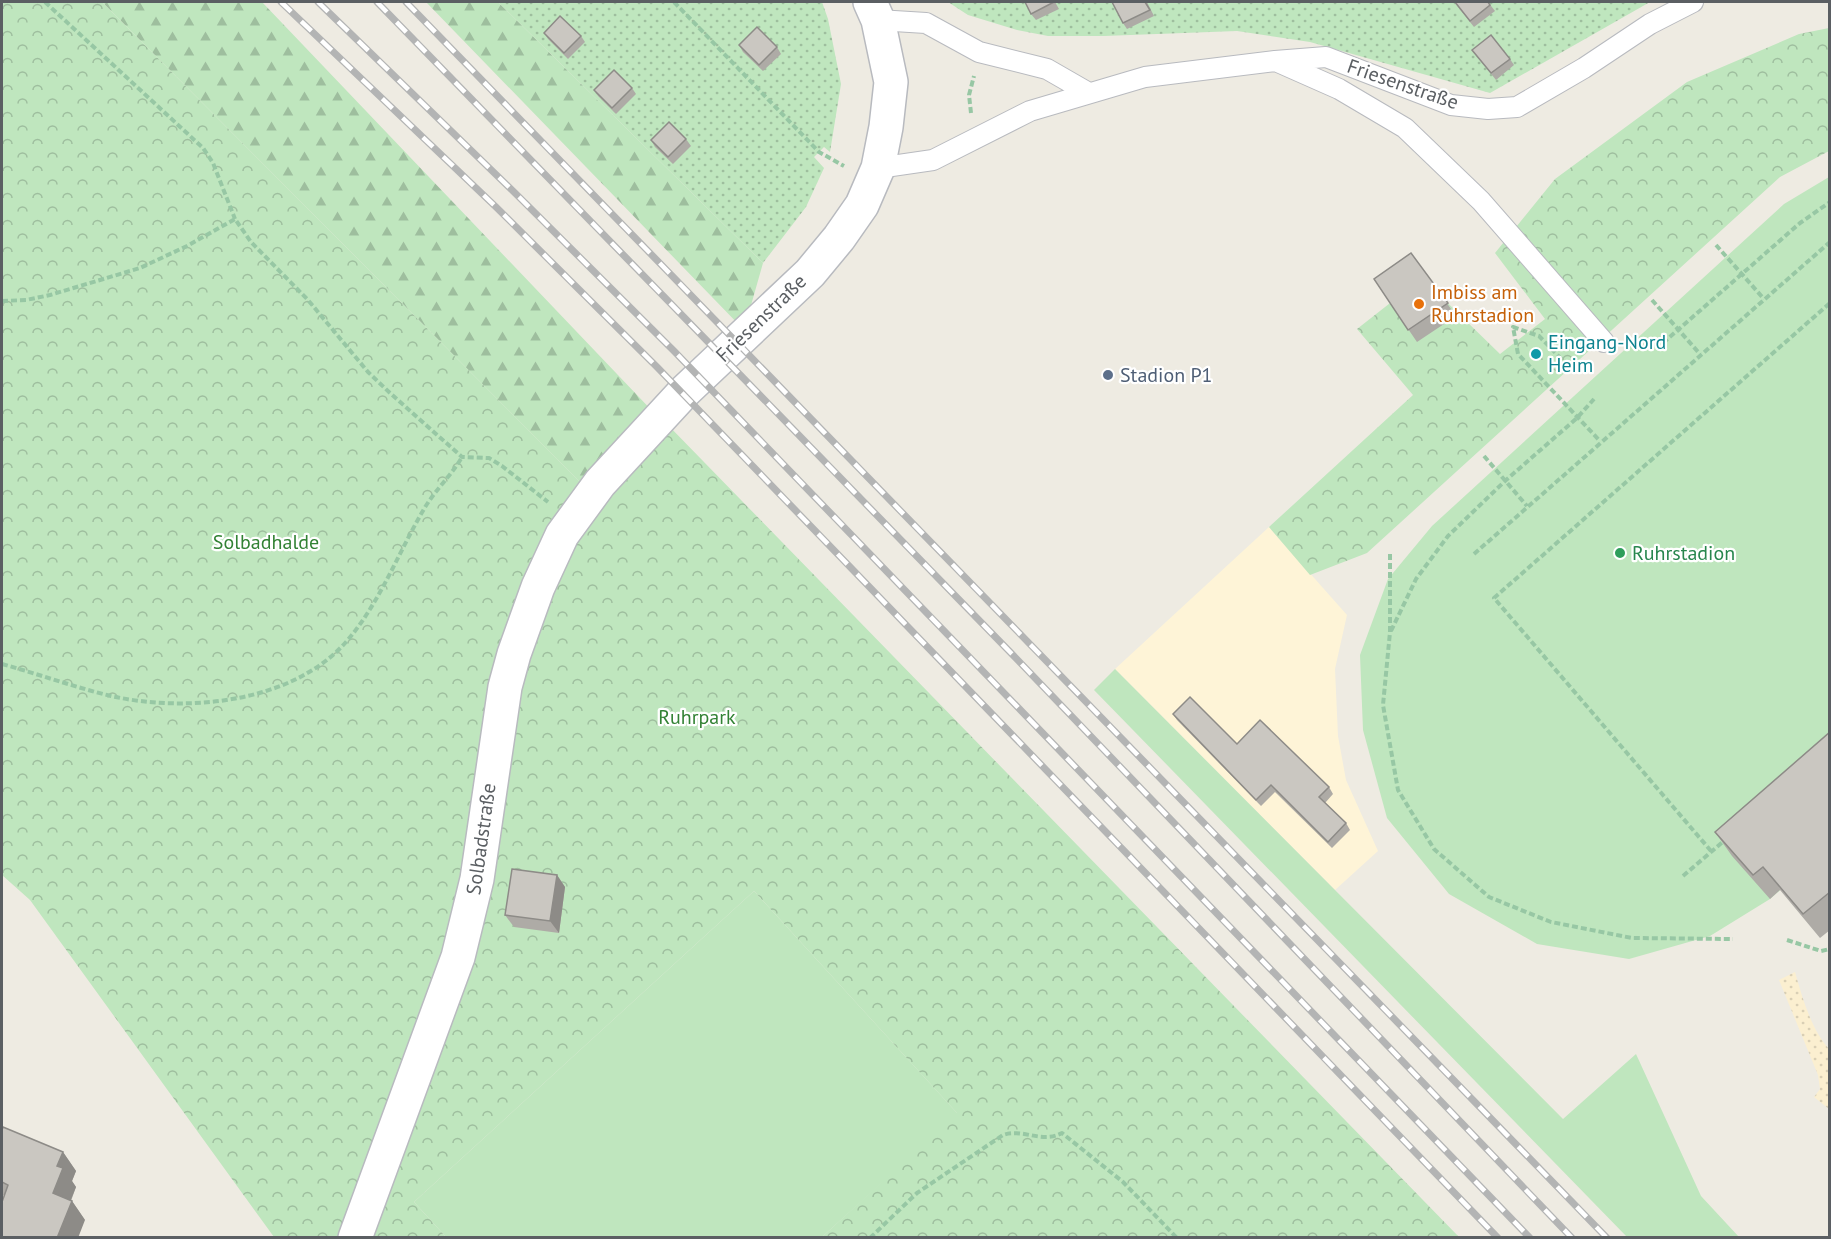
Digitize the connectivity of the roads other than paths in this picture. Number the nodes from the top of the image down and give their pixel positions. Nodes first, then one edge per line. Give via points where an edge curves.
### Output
1 (1693, 2) edge
2 (874, 11) edge
3 (1275, 61) junction
4 (1088, 92) junction
5 (878, 168) junction
6 (1604, 342) dead end
7 (626, 454) joint
8 (355, 1238) edge

1 - 3 lane, Friesenstraße via 1650,24 1518,107 1451,105 1326,57
2 - 4 lane, Friesenstraße via 926,23 979,52 1047,69
2 - 5 street, Friesenstraße via 891,82
3 - 4 lane, Friesenstraße via 1145,77
3 - 6 lane via 1339,89 1405,128 1481,201
4 - 5 lane, Friesenstraße via 1030,111 933,160
5 - 7 street, Friesenstraße via 862,205 810,273 684,392
7 - 8 street, Solbadstraße via 600,483 552,552 514,654 499,717 477,879 458,957

